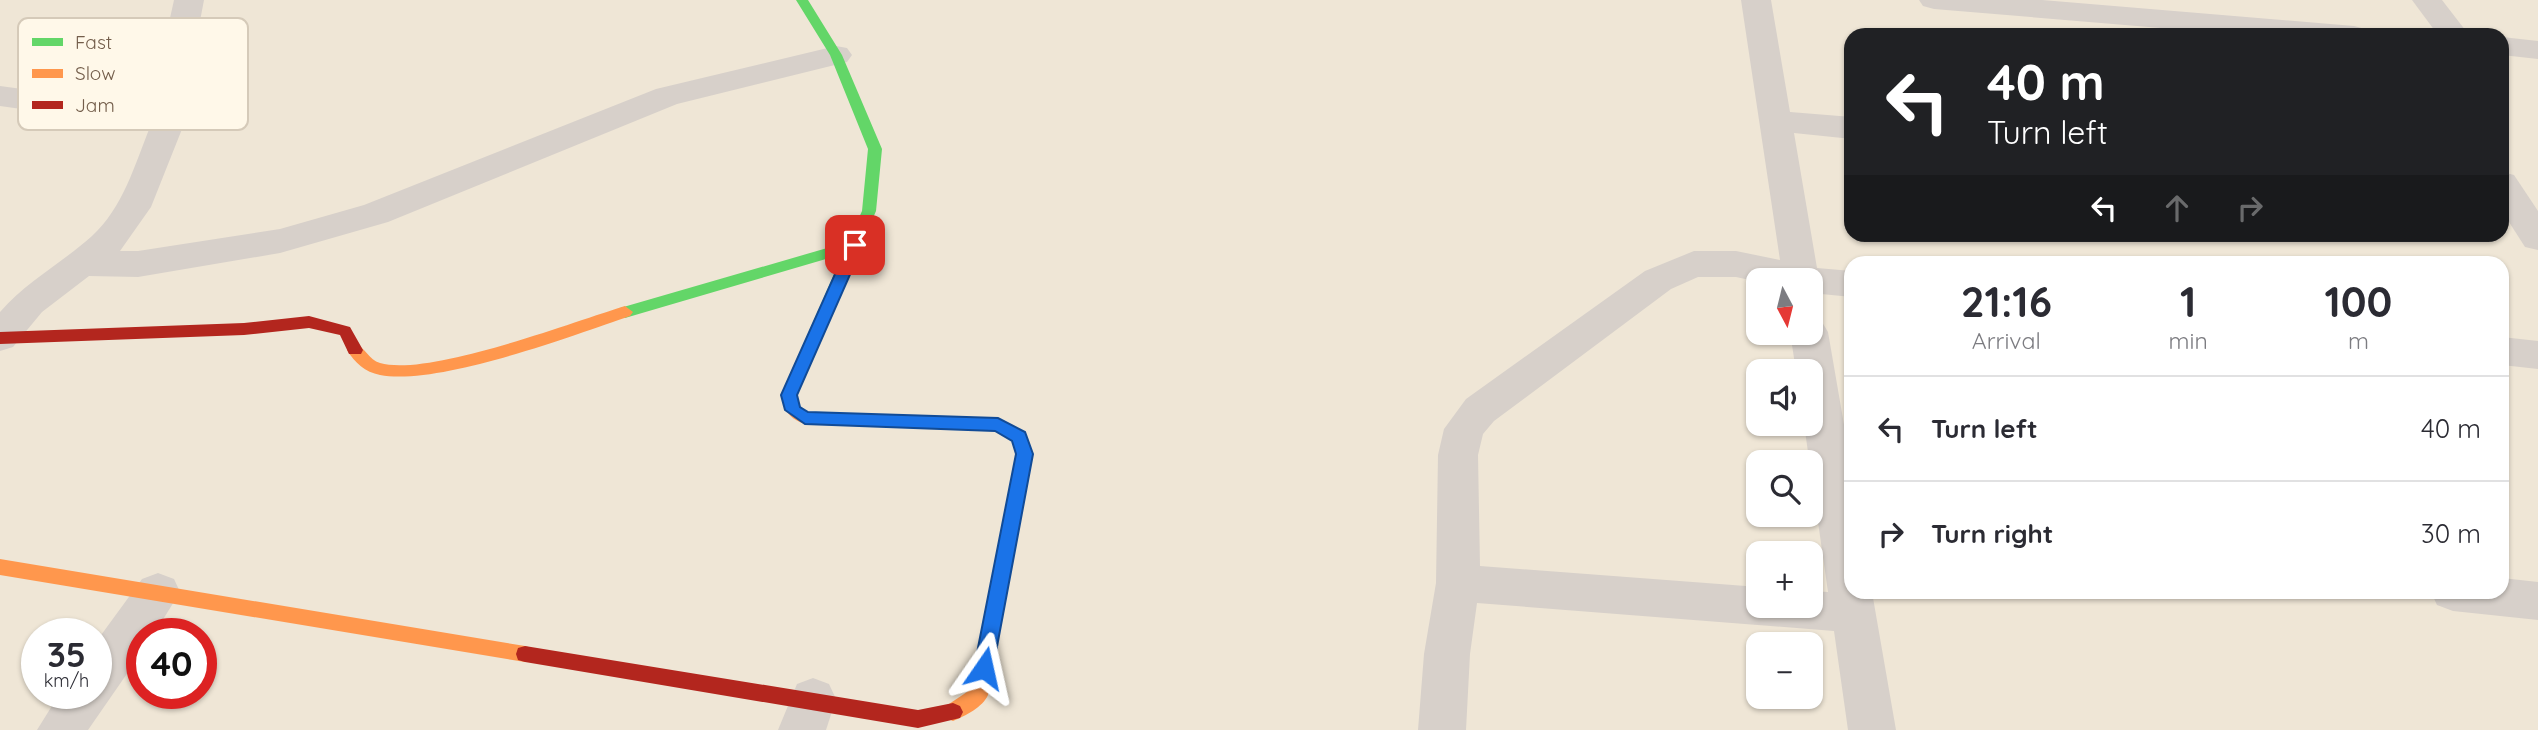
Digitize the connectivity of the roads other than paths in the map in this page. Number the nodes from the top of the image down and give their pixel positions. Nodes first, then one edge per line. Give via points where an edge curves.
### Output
1 (802, 0) edge
2 (1756, 0) edge
3 (1934, 0) edge
4 (2427, 0) edge
5 (2039, 5) edge
6 (2280, 28) edge
7 (2449, 28) edge
8 (2509, 48) edge
9 (2538, 50) edge
10 (836, 55) junction
11 (0, 96) edge
12 (18, 98) edge
13 (1776, 121) junction
14 (1844, 127) edge
15 (166, 130) edge
16 (2513, 188) edge
17 (2538, 238) edge
18 (855, 245) junction
19 (81, 263) junction
20 (1754, 268) edge
21 (1804, 268) edge
22 (1824, 282) edge
23 (1844, 283) edge
24 (14, 302) edge
25 (0, 337) edge
26 (1811, 345) edge
27 (2509, 352) edge
28 (2538, 355) edge
29 (1844, 516) edge
30 (0, 567) edge
31 (1458, 583) junction
32 (158, 592) junction
33 (2509, 598) edge
34 (1852, 599) edge
35 (2538, 601) edge
36 (1853, 613) junction
37 (112, 657) edge
38 (76, 709) edge
39 (807, 715) edge
40 (61, 730) edge
41 (1442, 730) edge
42 (1871, 730) edge

1 - 10 street
2 - 13 street
3 - 5 street
4 - 7 street
5 - 6 street
8 - 9 street
10 - 18 street via 875,149 869,211
10 - 19 street via 667,96 376,214 280,241 138,264
11 - 12 street
13 - 14 street
13 - 21 street
15 - 19 street via 134,207 106,244
16 - 17 street
18 - 25 street via 649,303 569,332 419,370 381,370 360,359 345,331 309,322 244,329
18 - 39 street via 789,395 793,410 805,418 998,425 1019,437 1024,454 979,695 942,718
19 - 24 street
20 - 31 street via 1694,264 1658,280 1480,410 1464,429 1458,455
22 - 23 street
24 - 25 street
26 - 29 street
27 - 28 street
30 - 32 street
31 - 36 street
31 - 41 street
32 - 37 street
32 - 39 street
33 - 35 street
34 - 36 street
36 - 42 street
38 - 40 street

